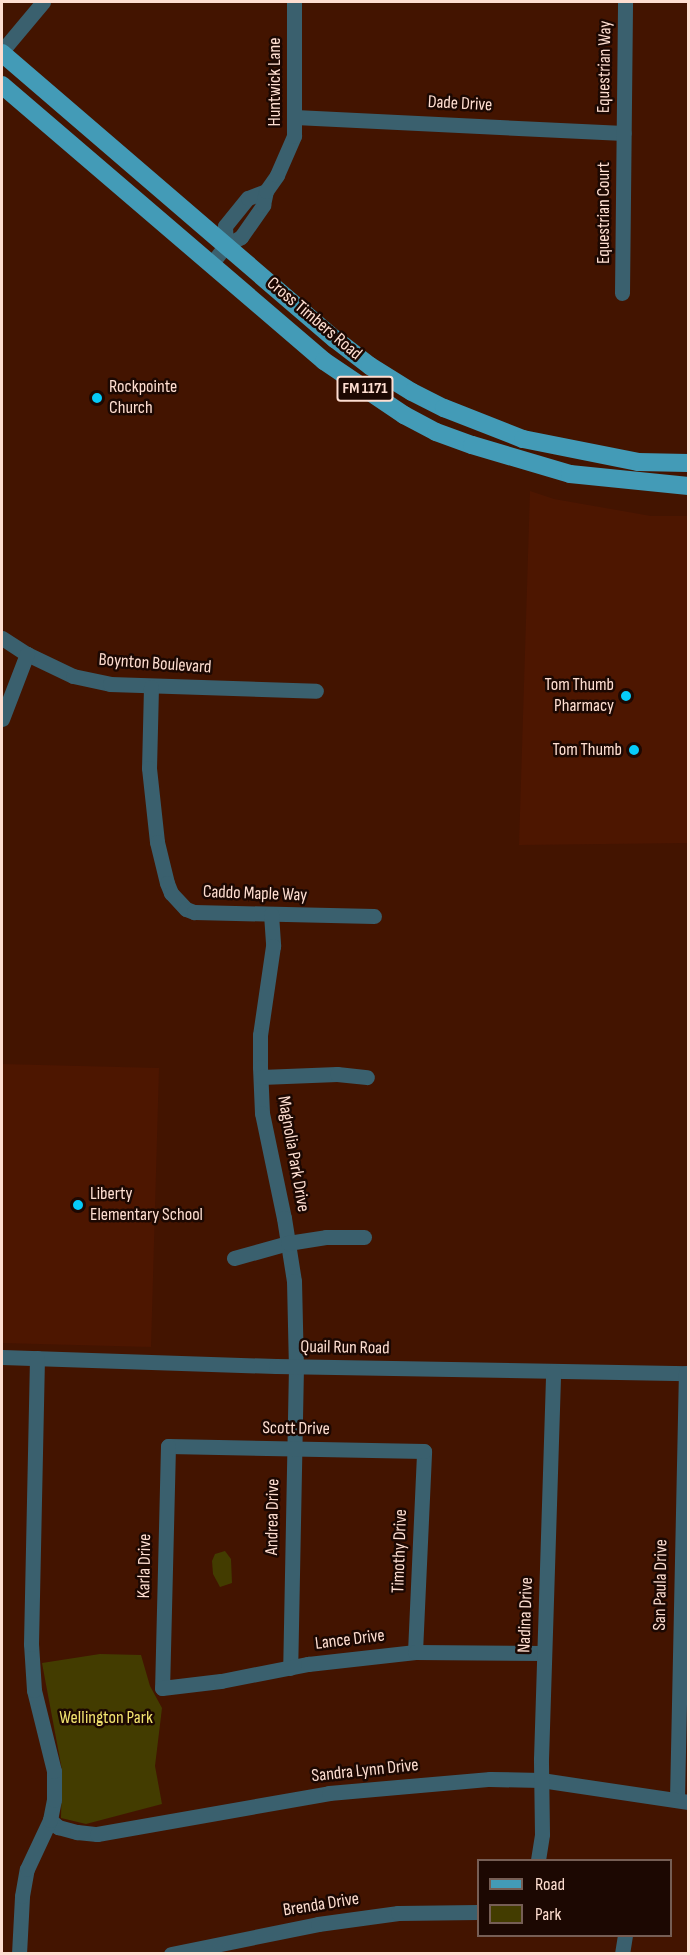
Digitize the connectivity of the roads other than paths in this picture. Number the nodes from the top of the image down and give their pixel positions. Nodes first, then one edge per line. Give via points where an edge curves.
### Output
1 (43, 2) edge
2 (294, 2) edge
3 (625, 2) edge
4 (2, 52) edge
5 (2, 85) edge
6 (295, 117) junction
7 (624, 133) junction
8 (226, 246) junction
9 (212, 263) junction
10 (622, 293) dead end
11 (638, 462) junction
12 (688, 463) edge
13 (638, 483) junction
14 (688, 486) edge
15 (2, 638) edge
16 (27, 654) junction
17 (151, 687) junction
18 (316, 691) dead end
19 (2, 719) edge
20 (271, 914) junction
21 (374, 916) dead end
22 (261, 1077) junction
23 (367, 1077) dead end
24 (364, 1237) dead end
25 (288, 1243) junction
26 (234, 1258) dead end
27 (2, 1357) edge
28 (37, 1358) junction
29 (296, 1366) junction
30 (553, 1371) junction
31 (687, 1373) edge
32 (168, 1446) joint
33 (294, 1449) junction
34 (424, 1451) joint
35 (686, 1456) edge
36 (684, 1581) edge
37 (415, 1652) junction
38 (544, 1653) junction
39 (290, 1668) junction
40 (162, 1688) joint
41 (541, 1780) junction
42 (682, 1800) edge
43 (50, 1820) junction
44 (538, 1859) edge
45 (477, 1912) edge
46 (625, 1937) edge
47 (19, 1953) edge
48 (171, 1953) edge
49 (622, 1953) edge

1 - 4 street
2 - 6 street, Huntwick Lane
3 - 7 street, Equestrian Way
4 - 8 main road, Cross Timbers Road / FM 1171
5 - 9 main road, Cross Timbers Road / FM 1171
6 - 7 street, Dade Drive
6 - 8 street, Huntwick Lane via 294,136 287,154 266,191 248,198 225,226
7 - 10 street, Equestrian Court
8 - 9 street, Huntwick Lane
8 - 11 main road, Cross Timbers Road / FM 1171 via 335,339 412,392 523,439
9 - 13 main road, Cross Timbers Road / FM 1171 via 324,361 420,424 511,459 570,474
11 - 12 main road, Cross Timbers Road / FM 1171
11 - 13 main road
13 - 14 main road, Cross Timbers Road / FM 1171
15 - 16 street, Boynton Boulevard
16 - 17 street, Boynton Boulevard via 73,676
16 - 19 street
17 - 18 street, Boynton Boulevard
17 - 20 street, Caddo Maple Way via 151,804 171,893 194,912
20 - 21 street, Caddo Maple Way
20 - 22 street, Magnolia Park Drive via 273,946 261,1035
22 - 23 street
22 - 25 street, Magnolia Park Drive via 262,1113
24 - 25 street
25 - 26 street
25 - 29 street, Magnolia Park Drive via 294,1281
27 - 28 street, Quail Run Road
28 - 29 street, Quail Run Road
28 - 43 street via 32,1644 34,1690 54,1771
29 - 30 street, Quail Run Road
29 - 33 street, Andrea Drive
30 - 31 street, Quail Run Road
30 - 38 street, Nadina Drive
31 - 35 street, San Paula Drive
32 - 33 street, Scott Drive
32 - 40 street, Karla Drive
33 - 34 street, Scott Drive
33 - 39 street, Andrea Drive
34 - 37 street, Timothy Drive
35 - 36 street, San Paula Drive
36 - 42 street, San Paula Drive
37 - 38 street, Lance Drive
37 - 39 street, Lance Drive
38 - 41 street, Nadina Drive
39 - 40 street, Lance Drive
41 - 42 street, Sandra Lynn Drive
41 - 43 street, Sandra Lynn Drive via 490,1779 329,1793 97,1834 77,1833
41 - 44 street, Nadina Drive
43 - 47 street via 27,1869
45 - 48 street, Brenda Drive via 398,1913 318,1924
46 - 49 street

